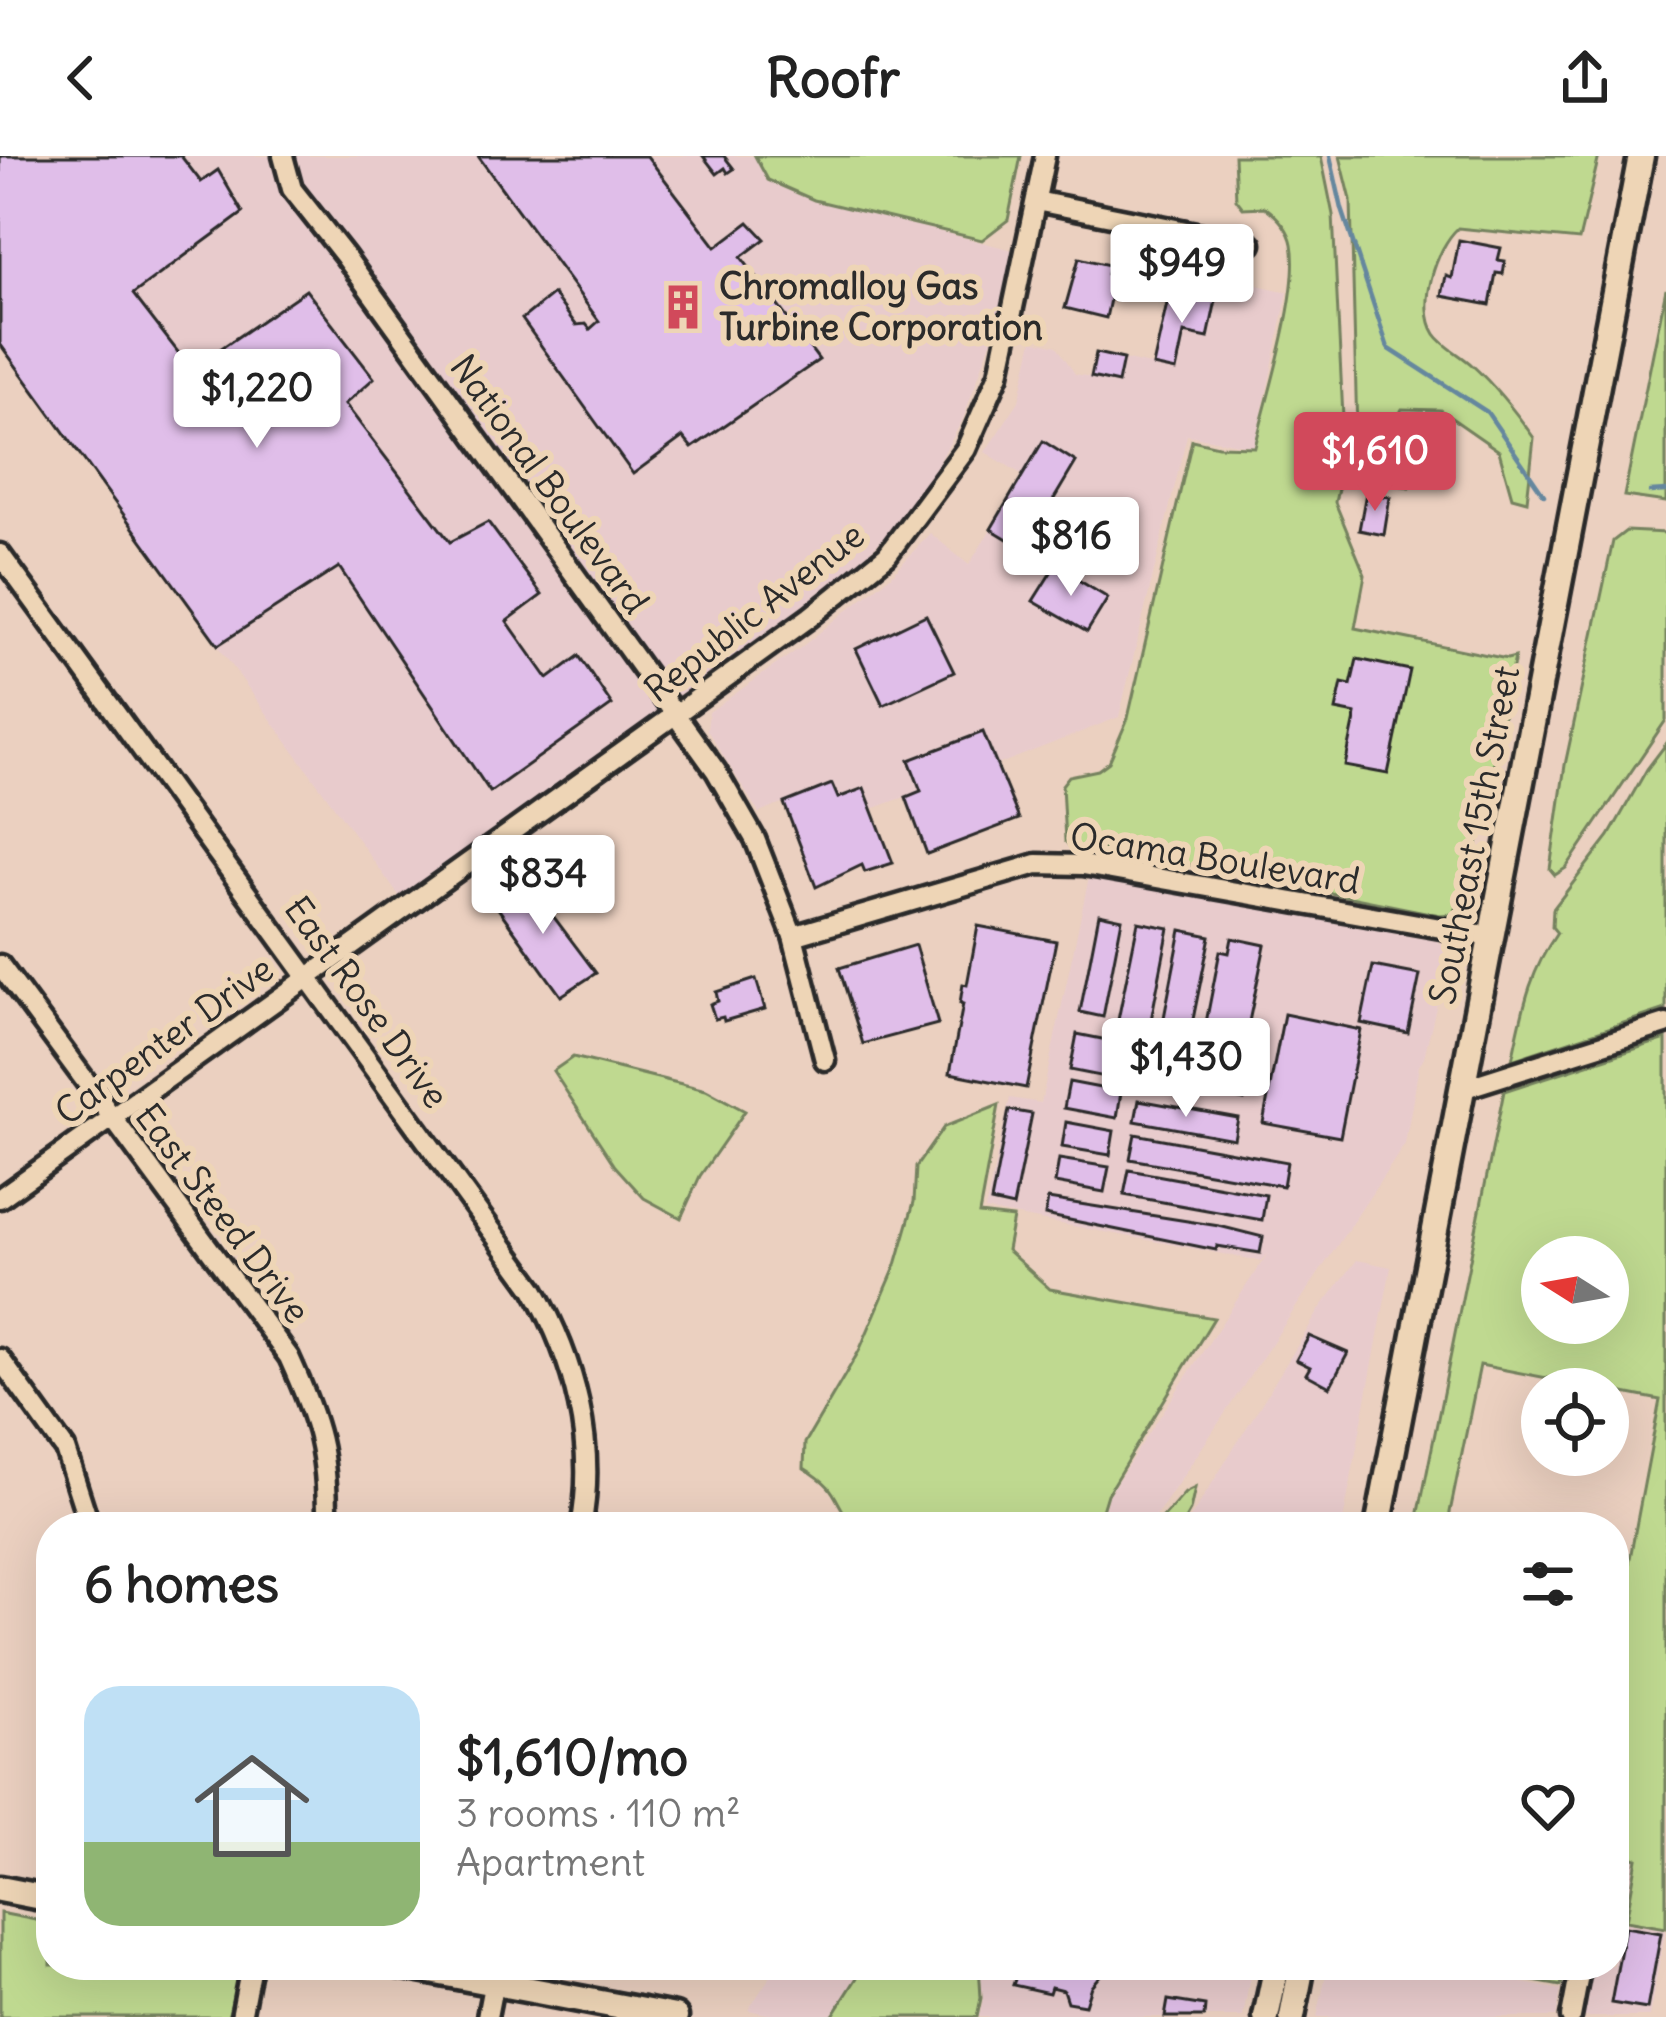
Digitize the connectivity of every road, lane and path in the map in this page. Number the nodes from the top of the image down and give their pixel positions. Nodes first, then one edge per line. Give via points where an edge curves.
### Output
1 (283, 156) edge
2 (1045, 156) edge
3 (1641, 156) edge
4 (1036, 201) junction
5 (1252, 244) dead end
6 (0, 554) edge
7 (676, 714) junction
8 (793, 936) junction
9 (1492, 938) junction
10 (0, 965) edge
11 (308, 977) junction
12 (1666, 1024) edge
13 (825, 1060) dead end
14 (1462, 1089) junction
15 (111, 1118) junction
16 (0, 1198) edge
17 (0, 1359) edge
18 (85, 1512) edge
19 (327, 1512) edge
20 (582, 1512) edge
21 (1381, 1512) edge
22 (0, 1889) edge
23 (36, 1896) edge
24 (248, 1980) edge
25 (494, 1980) edge
26 (520, 1980) edge
27 (1273, 1980) edge
28 (1299, 1980) edge
29 (1578, 1980) edge
30 (241, 2017) edge
31 (487, 2017) edge
32 (675, 2017) edge
33 (1266, 2017) edge
34 (1292, 2017) edge
35 (1571, 2017) edge

1 - 7 street, National Boulevard via 292,189
2 - 4 street, Republic Avenue
3 - 9 main road, Southeast 15th Street
4 - 5 street
4 - 7 street, Republic Avenue via 999,374 932,499 887,555
6 - 11 street, East Rose Drive
7 - 8 street, National Boulevard via 755,839
7 - 11 street, Republic Avenue
8 - 9 street, Ocama Boulevard via 1037,864 1083,865
8 - 13 street, National Boulevard
9 - 14 main road, Southeast 15th Street
10 - 15 street, East Steed Drive
11 - 15 street, Carpenter Drive
11 - 20 street, East Rose Drive via 552,1321 572,1373 587,1462
12 - 14 street
14 - 21 main road, Southeast 15th Street
15 - 16 street, Carpenter Drive
15 - 19 street, East Steed Drive via 289,1357 326,1457
17 - 18 street via 65,1449
22 - 23 main road
24 - 30 street
25 - 31 street
26 - 32 main road
27 - 33 main road
28 - 34 main road
29 - 35 street

